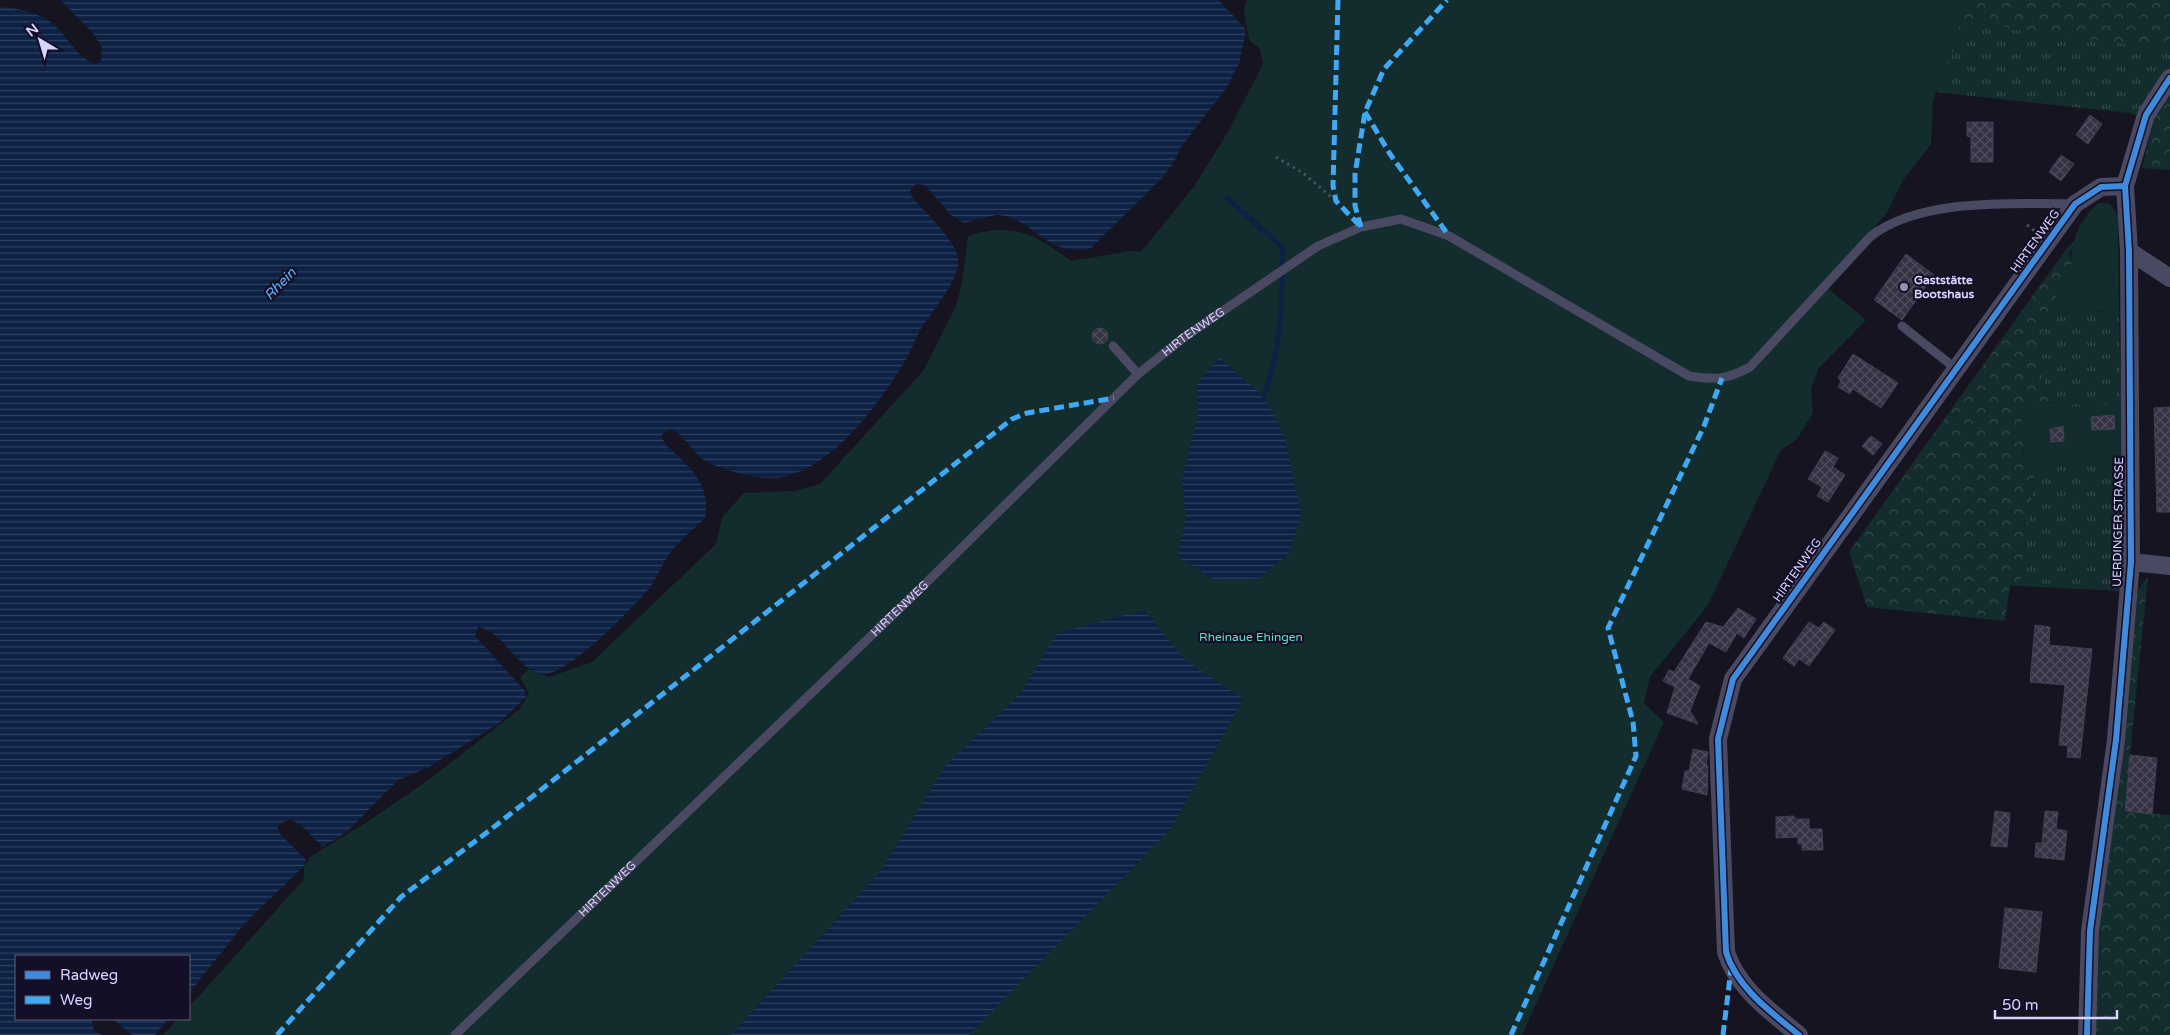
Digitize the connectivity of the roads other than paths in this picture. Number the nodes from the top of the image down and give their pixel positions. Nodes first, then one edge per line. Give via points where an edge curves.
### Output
1 (2170, 78) edge
2 (2125, 186) junction
3 (2075, 204) junction
4 (2129, 251) junction
5 (2170, 278) edge
6 (1902, 326) dead end
7 (1113, 346) dead end
8 (1955, 368) junction
9 (1138, 374) junction
10 (2131, 562) junction
11 (2170, 566) edge
12 (455, 1035) edge
13 (1799, 1035) edge
14 (2088, 1035) edge

1 - 2 street, UERDINGER STRASSE via 2146,115
2 - 3 street, HIRTENWEG via 2101,186
2 - 4 street, UERDINGER STRASSE
3 - 8 street, HIRTENWEG
3 - 9 lane, HIRTENWEG via 1995,203 1910,215 1883,226 1750,368 1716,380 1689,376 1449,236 1401,219 1360,227 1318,246 1164,351
4 - 5 street
4 - 10 street, UERDINGER STRASSE
6 - 8 lane
7 - 9 lane
8 - 13 street, HIRTENWEG via 1733,680 1718,739 1726,952 1731,969 1760,1002
9 - 12 lane, HIRTENWEG via 922,587
10 - 11 street
10 - 14 street, UERDINGER STRASSE via 2116,740 2090,931

